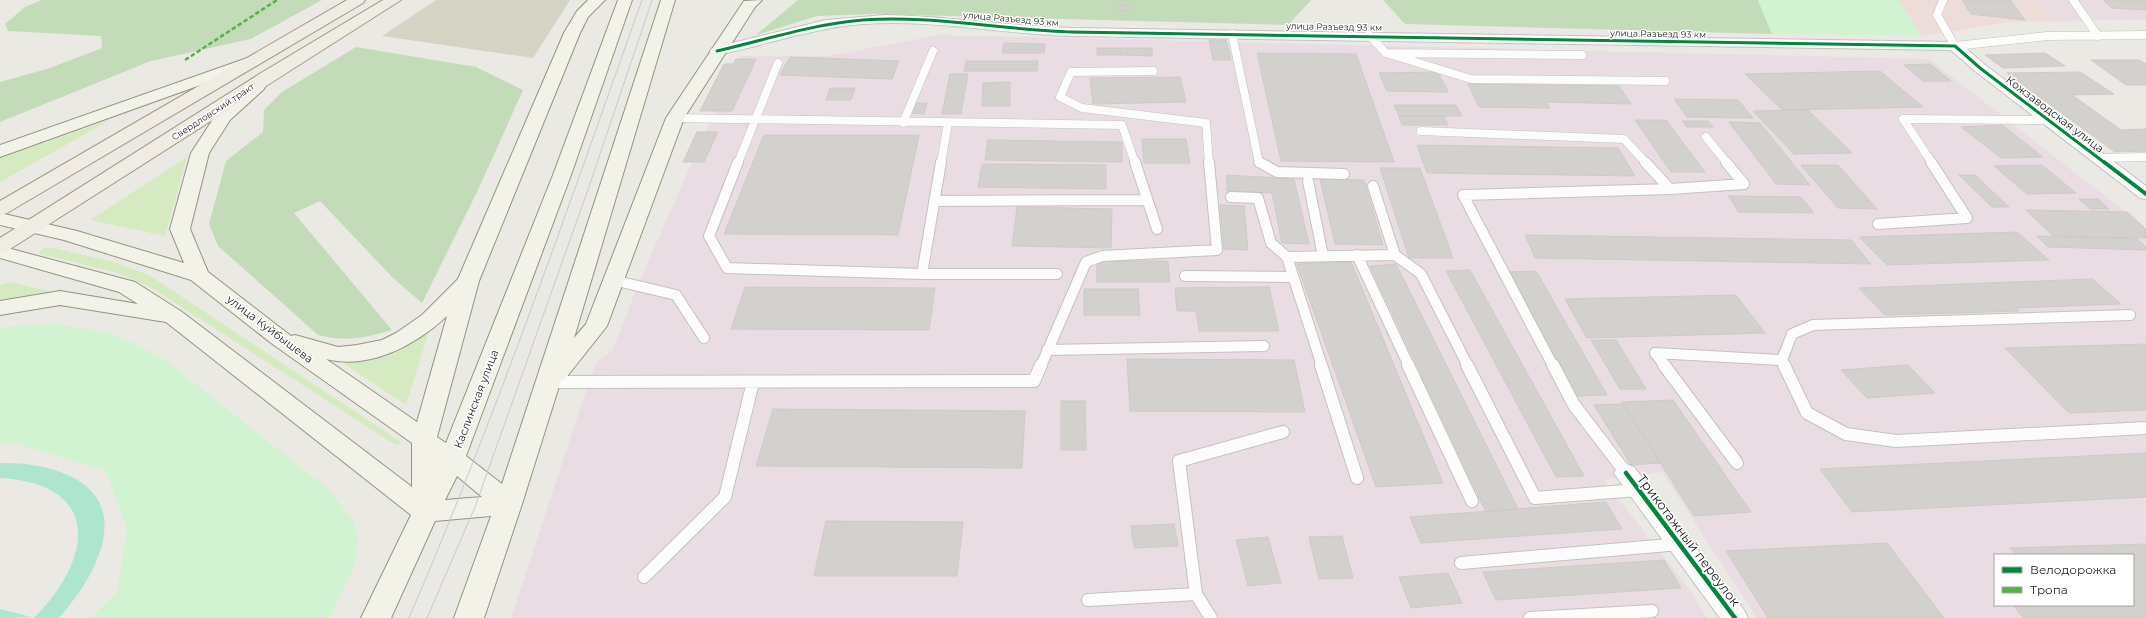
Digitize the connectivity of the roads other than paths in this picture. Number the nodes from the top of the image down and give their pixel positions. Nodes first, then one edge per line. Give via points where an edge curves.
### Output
1 (358, 0) edge
2 (394, 0) edge
3 (598, 0) edge
4 (626, 0) edge
5 (668, 0) edge
6 (1943, 0) edge
7 (2073, 0) edge
8 (752, 1) edge
9 (1232, 34) junction
10 (1369, 35) junction
11 (2146, 35) edge
12 (2098, 36) junction
13 (1955, 46) junction
14 (717, 51) junction
15 (933, 51) dead end
16 (1386, 53) junction
17 (1582, 55) dead end
18 (260, 58) junction
19 (778, 63) dead end
20 (1152, 71) dead end
21 (267, 77) junction
22 (1666, 81) dead end
23 (675, 118) junction
24 (756, 120) junction
25 (2048, 120) junction
26 (903, 123) junction
27 (948, 124) junction
28 (1421, 131) dead end
29 (1706, 137) dead end
30 (0, 151) edge
31 (2146, 157) edge
32 (2098, 158) junction
33 (1344, 174) dead end
34 (1308, 180) dead end
35 (1373, 186) dead end
36 (1670, 189) junction
37 (2146, 194) edge
38 (1232, 197) dead end
39 (1147, 200) junction
40 (934, 202) junction
41 (0, 209) edge
42 (0, 219) edge
43 (1878, 224) dead end
44 (33, 227) junction
45 (1157, 229) dead end
46 (0, 247) edge
47 (0, 252) edge
48 (1357, 255) junction
49 (1395, 255) junction
50 (1322, 256) junction
51 (1287, 258) junction
52 (922, 274) junction
53 (1057, 274) dead end
54 (199, 275) junction
55 (1185, 276) dead end
56 (1293, 277) junction
57 (468, 280) junction
58 (613, 280) junction
59 (0, 308) edge
60 (2130, 315) dead end
61 (174, 316) junction
62 (279, 338) junction
63 (704, 338) dead end
64 (1264, 346) dead end
65 (1047, 350) junction
66 (1782, 360) junction
67 (549, 382) junction
68 (753, 382) junction
69 (2146, 428) edge
70 (1283, 432) dead end
71 (424, 440) junction
72 (452, 460) junction
73 (1737, 463) dead end
74 (1358, 478) dead end
75 (1632, 481) junction
76 (1472, 501) dead end
77 (509, 504) junction
78 (426, 512) junction
79 (1680, 544) junction
80 (1461, 562) dead end
81 (644, 577) dead end
82 (1196, 594) junction
83 (1088, 600) dead end
84 (1652, 611) dead end
85 (376, 618) edge
86 (469, 618) edge
87 (1211, 618) edge
88 (1530, 618) edge
89 (1735, 618) edge

1 - 18 main road, Свердловский тракт
2 - 21 main road, Свердловский тракт
3 - 57 main road via 579,18
4 - 72 main road, Каслинская улица via 588,98 562,175
5 - 67 main road
6 - 13 lane via 1937,15
7 - 12 lane
8 - 14 main road
9 - 10 street, улица Разъезд 93 км
9 - 14 street, улица Разъезд 93 км via 1087,33 940,21 866,20 803,29
9 - 33 lane via 1259,163 1277,172
10 - 13 street, улица Разъезд 93 км via 1768,45
10 - 16 lane
11 - 12 lane
12 - 13 lane via 2046,36
13 - 25 street, Кожзаводская улица
14 - 23 main road
15 - 26 lane
16 - 17 lane
16 - 22 lane via 1471,79
18 - 30 main road
18 - 41 main road, Свердловский тракт
19 - 24 lane
20 - 65 lane via 1071,72 1060,97 1082,108 1206,123 1217,250 1102,256 1086,262
21 - 44 main road, Свердловский тракт
21 - 54 main road via 223,117 200,153 180,229
23 - 24 lane
23 - 58 main road
24 - 26 lane
24 - 52 lane via 709,236 727,268
25 - 32 street, Кожзаводская улица
25 - 43 lane via 1903,119 1967,218
26 - 27 lane
27 - 39 lane via 1122,125
27 - 40 lane
28 - 36 lane via 1624,139
29 - 36 lane via 1744,184
31 - 32 lane
32 - 37 street, Кожзаводская улица
34 - 50 lane
35 - 49 lane
36 - 75 lane via 1463,195 1574,405
38 - 51 lane via 1258,198 1271,243
39 - 40 lane
39 - 45 lane
40 - 52 lane
42 - 44 main road, улица Куйбышева
44 - 46 main road, Свердловский тракт
44 - 54 main road, улица Куйбышева via 70,235
47 - 61 main road via 127,287
48 - 49 lane
48 - 50 lane
48 - 76 lane
49 - 75 lane via 1421,274 1535,498
50 - 51 lane
51 - 56 lane
52 - 53 lane
54 - 62 main road, улица Куйбышева
55 - 56 lane
56 - 74 lane
57 - 62 main road via 436,316 395,344 365,352 337,355
57 - 71 main road
58 - 63 lane via 676,295
58 - 67 main road via 596,326
59 - 61 main road via 60,298
60 - 66 lane via 1813,325 1792,334
61 - 78 main road
62 - 71 main road, улица Куйбышева
64 - 65 lane
65 - 68 lane via 1034,381
66 - 69 lane via 1807,413 1846,434 1896,441
66 - 73 lane via 1655,353
67 - 68 lane
67 - 77 main road
68 - 81 lane via 725,497
70 - 82 lane via 1179,460
71 - 72 main road, улица Куйбышева
71 - 78 main road
72 - 77 main road, улица Куйбышева
72 - 78 main road, Каслинская улица
75 - 79 street, Трикотажный переулок
77 - 78 main road
77 - 86 main road
78 - 85 main road, Каслинская улица
79 - 80 lane
79 - 89 street, Трикотажный переулок
82 - 83 lane
82 - 87 lane
84 - 88 lane

